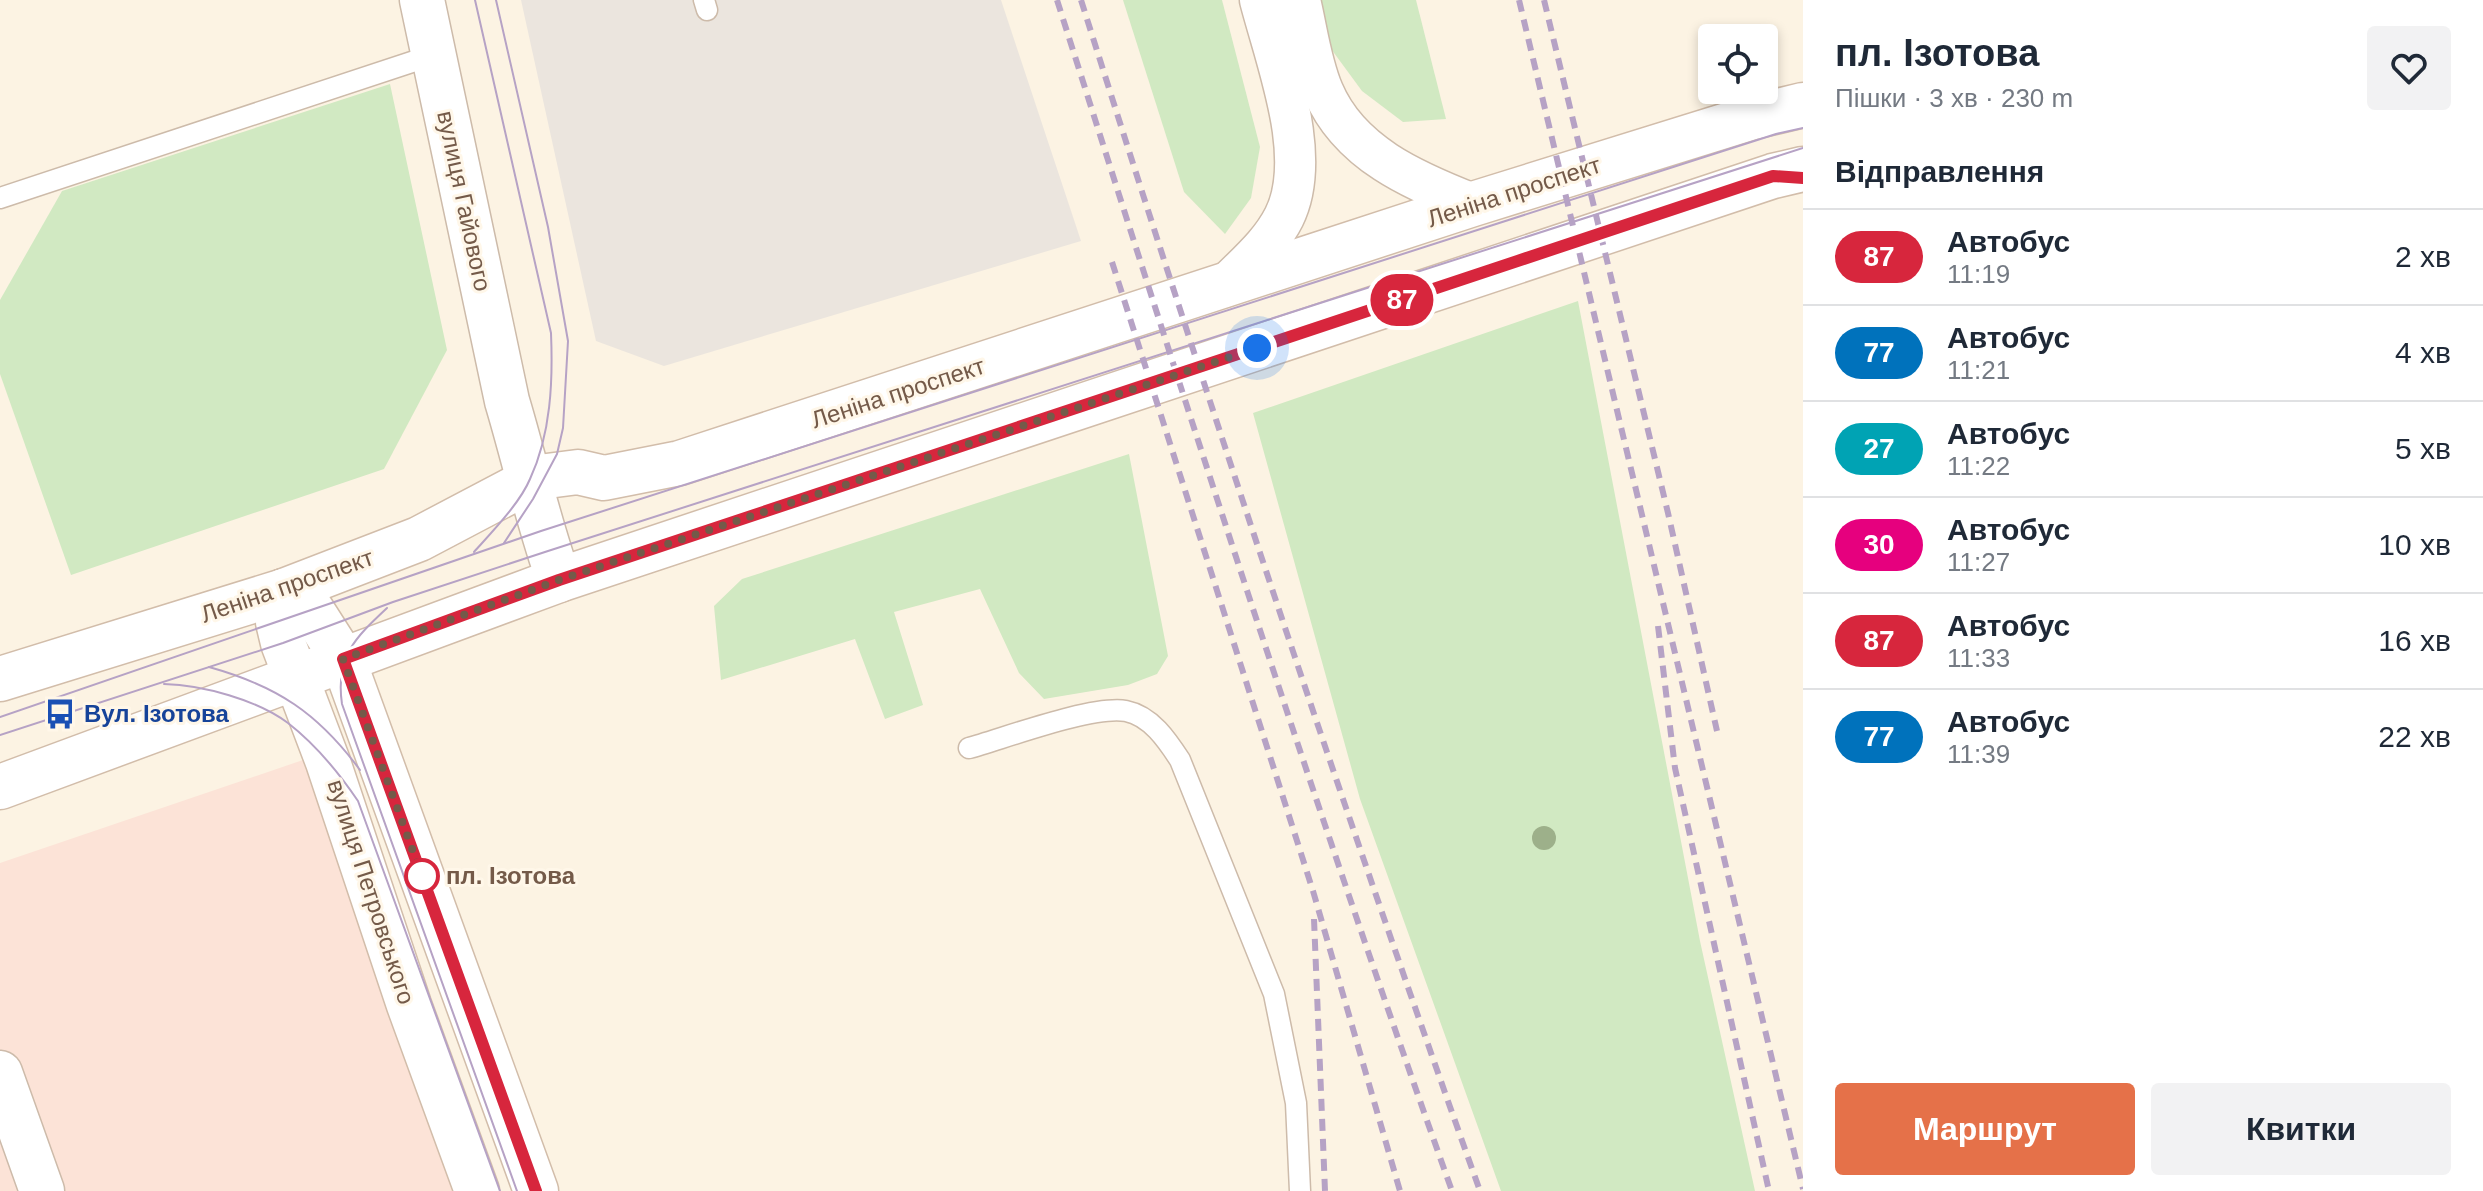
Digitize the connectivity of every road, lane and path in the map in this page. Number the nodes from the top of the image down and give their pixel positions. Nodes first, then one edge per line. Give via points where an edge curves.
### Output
1 (422, 0) edge
2 (1260, 0) edge
3 (1300, 0) edge
4 (433, 55) junction
5 (1803, 105) edge
6 (1793, 174) edge
7 (0, 198) edge
8 (1473, 204) junction
9 (1224, 287) junction
10 (507, 401) junction
11 (578, 472) junction
12 (529, 481) junction
13 (419, 539) junction
14 (559, 580) junction
15 (284, 591) junction
16 (343, 659) junction
17 (297, 677) junction
18 (0, 679) edge
19 (969, 748) dead end
20 (0, 787) edge
21 (0, 1073) edge
22 (42, 1191) edge
23 (477, 1191) edge
24 (536, 1191) edge
25 (1300, 1191) edge

1 - 4 main road, вулиця Гайового
2 - 9 street via 1291,121 1295,191 1269,242
3 - 8 street via 1323,90 1358,142 1429,187
4 - 7 lane
4 - 10 main road, вулиця Гайового
5 - 8 main road, Леніна проспект
6 - 14 main road
8 - 9 main road, Леніна проспект
9 - 11 main road, Леніна проспект via 680,463 604,478
10 - 11 main road
10 - 12 main road
10 - 13 main road via 510,439 498,475
11 - 12 main road, Леніна проспект
12 - 13 main road, Леніна проспект
12 - 14 main road
13 - 15 main road, Леніна проспект
14 - 16 main road
15 - 16 main road, вулиця Петровського via 311,609
15 - 17 main road, вулиця Петровського via 278,622
15 - 18 main road, Леніна проспект
16 - 17 main road
16 - 24 main road, вулиця Петровського
17 - 20 main road
17 - 23 main road, вулиця Петровського
19 - 25 lane via 1098,711 1127,711 1166,738 1180,760 1274,994 1296,1103
21 - 22 main road

